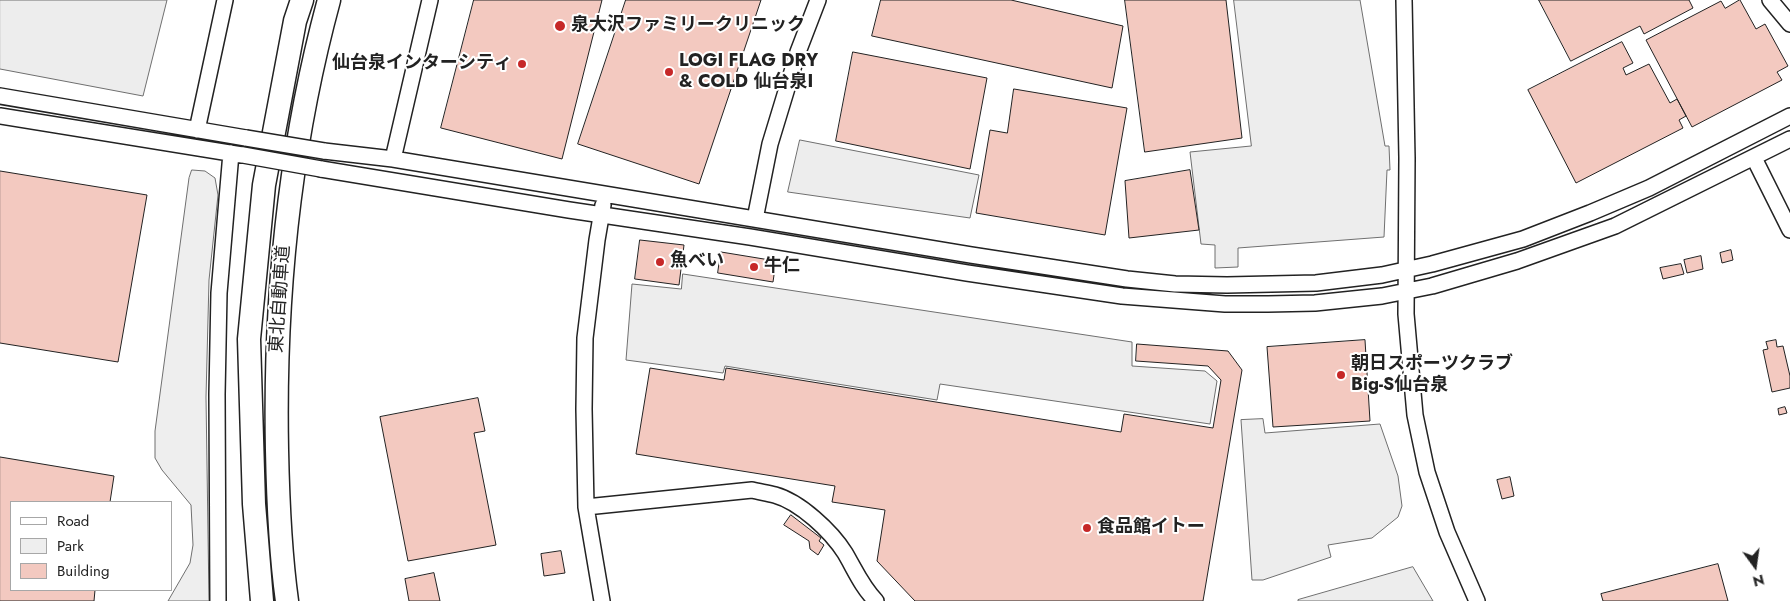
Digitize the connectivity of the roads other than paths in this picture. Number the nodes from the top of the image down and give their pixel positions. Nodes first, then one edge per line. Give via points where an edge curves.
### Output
1 (225, 0) edge
2 (302, 0) edge
3 (329, 0) edge
4 (430, 0) edge
5 (818, 0) edge
6 (1404, 0) edge
7 (1770, 0) edge
8 (1790, 24) edge
9 (0, 96) edge
10 (0, 116) edge
11 (1790, 116) edge
12 (197, 130) junction
13 (1790, 138) edge
14 (237, 154) junction
15 (1754, 158) junction
16 (393, 159) junction
17 (605, 193) junction
18 (601, 215) junction
19 (755, 219) junction
20 (1790, 230) edge
21 (1406, 269) junction
22 (1406, 292) junction
23 (586, 507) junction
24 (218, 601) edge
25 (262, 601) edge
26 (287, 601) edge
27 (602, 601) edge
28 (876, 601) edge
29 (1477, 601) edge

1 - 12 street
2 - 25 highway, 東北自動車道 via 264,185 249,340 254,494
3 - 26 highway, 東北自動車道 via 290,190 282,267 276,421 278,503
4 - 16 street
5 - 19 street via 798,52 770,144
6 - 21 street
7 - 8 street
9 - 12 street
10 - 14 street
11 - 21 street via 1649,188 1590,214 1523,239
12 - 16 street, bridge
13 - 15 street
14 - 18 street, bridge
14 - 24 street via 219,293
15 - 20 street
15 - 22 street via 1616,226 1517,261
16 - 17 street
17 - 18 street
17 - 19 street
18 - 22 street via 1122,296 1268,304 1315,303
18 - 23 street via 585,338
19 - 21 street via 971,255 1175,284 1316,283
21 - 22 street
22 - 29 street via 1415,415 1427,472 1447,532
23 - 27 street
23 - 28 street via 752,490 776,495 823,527 844,552 867,592

